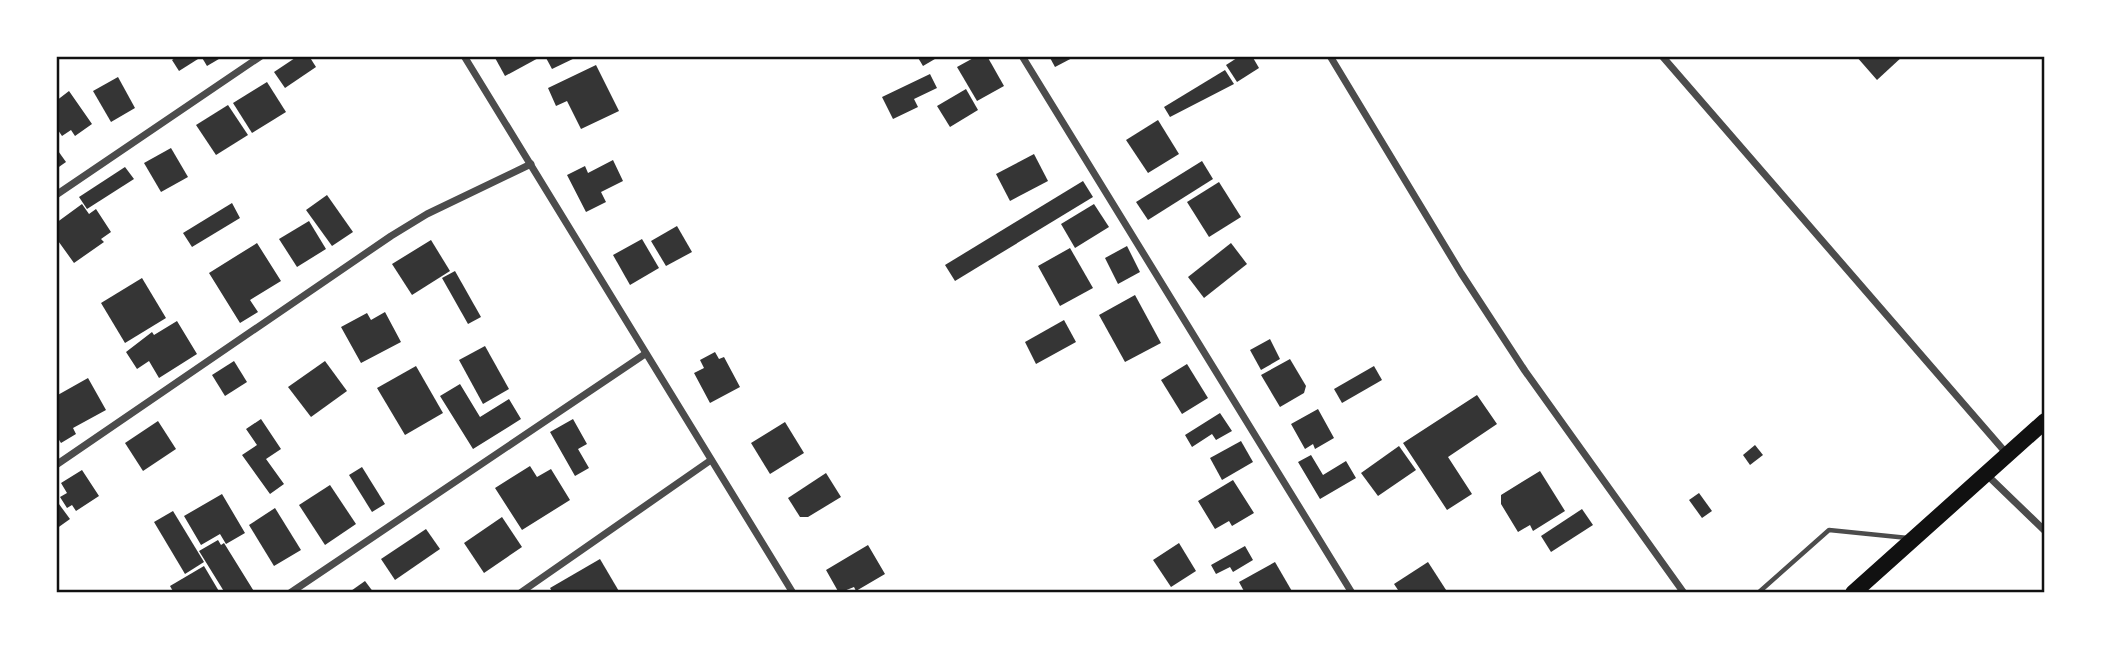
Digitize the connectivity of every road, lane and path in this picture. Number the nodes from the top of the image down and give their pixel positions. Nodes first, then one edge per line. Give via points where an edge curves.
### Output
1 (261, 56) edge
2 (464, 56) edge
3 (1022, 56) edge
4 (1330, 56) edge
5 (1662, 56) edge
6 (531, 164) junction
7 (56, 195) edge
8 (645, 354) junction
9 (2045, 421) edge
10 (2007, 454) junction
11 (711, 460) junction
12 (56, 465) edge
13 (1987, 475) junction
14 (2045, 531) edge
15 (1914, 539) junction
16 (290, 593) edge
17 (520, 593) edge
18 (793, 593) edge
19 (1352, 593) edge
20 (1684, 593) edge
21 (1758, 593) edge
22 (1853, 593) edge

1 - 7 street
2 - 6 street
3 - 19 street
4 - 20 street via 1525,371
5 - 10 street
6 - 8 street
6 - 12 street via 390,236
8 - 11 street
8 - 16 street
9 - 10 highway
10 - 13 highway
11 - 17 street
11 - 18 street
13 - 14 street
13 - 15 highway
15 - 21 lane via 1829,530
15 - 22 highway

